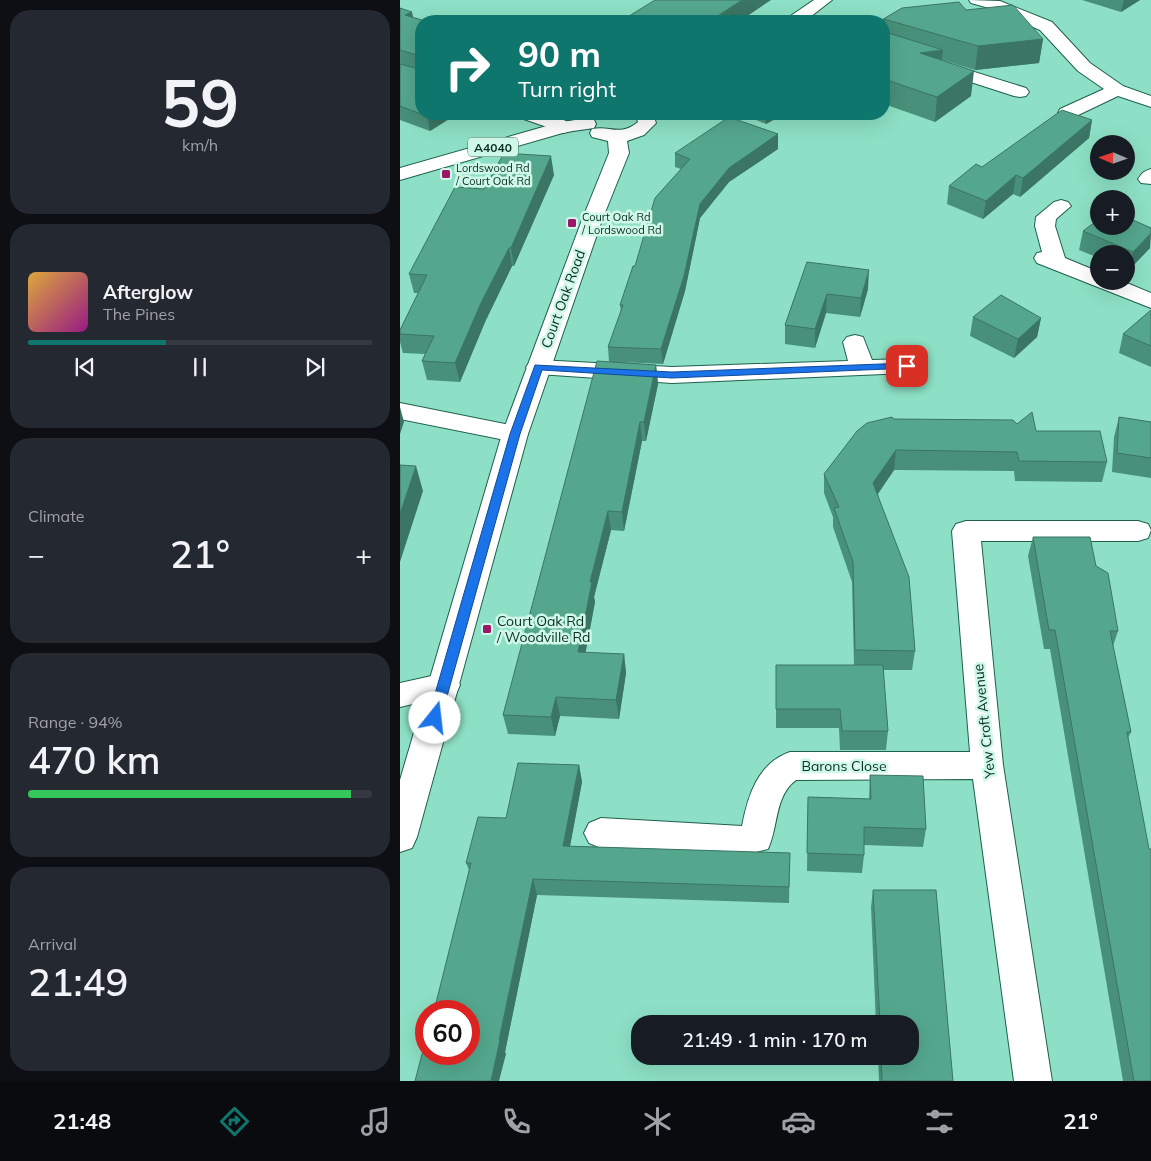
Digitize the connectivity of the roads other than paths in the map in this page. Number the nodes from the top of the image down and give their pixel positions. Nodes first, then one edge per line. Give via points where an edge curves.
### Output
1 (824, 0) edge
2 (978, 0) edge
3 (803, 15) edge
4 (890, 51) edge
5 (1117, 90) junction
6 (1020, 92) dead end
7 (1151, 102) edge
8 (1067, 113) edge
9 (546, 120) edge
10 (587, 120) edge
11 (591, 120) edge
12 (647, 120) edge
13 (564, 126) junction
14 (617, 136) junction
15 (400, 174) edge
16 (1061, 206) dead end
17 (1090, 276) edge
18 (1124, 290) edge
19 (1151, 301) edge
20 (855, 342) dead end
21 (907, 366) dead end
22 (538, 367) junction
23 (862, 368) junction
24 (400, 411) edge
25 (515, 434) junction
26 (1138, 531) dead end
27 (445, 685) junction
28 (400, 695) edge
29 (987, 765) junction
30 (601, 833) dead end
31 (400, 837) edge
32 (1033, 1081) edge

1 - 3 street
2 - 5 street via 1046,26 1084,67
4 - 6 street
5 - 7 street
5 - 8 street
9 - 13 street
10 - 13 street, A4040
11 - 14 street via 590,129 601,135
12 - 14 street via 636,132
13 - 15 street, A4040
14 - 22 street, Court Oak Road via 620,153
16 - 17 street via 1046,217 1050,260
18 - 19 street
20 - 23 street
21 - 23 street
22 - 23 street via 672,375
22 - 25 street, Court Oak Road
24 - 25 street
25 - 27 street, Court Oak Road
26 - 29 street, Yew Croft Avenue via 966,531
27 - 28 street
27 - 31 street, Court Oak Road
29 - 30 street, Barons Close via 790,766 777,774 764,796 756,838 739,841
29 - 32 street, Yew Croft Avenue

